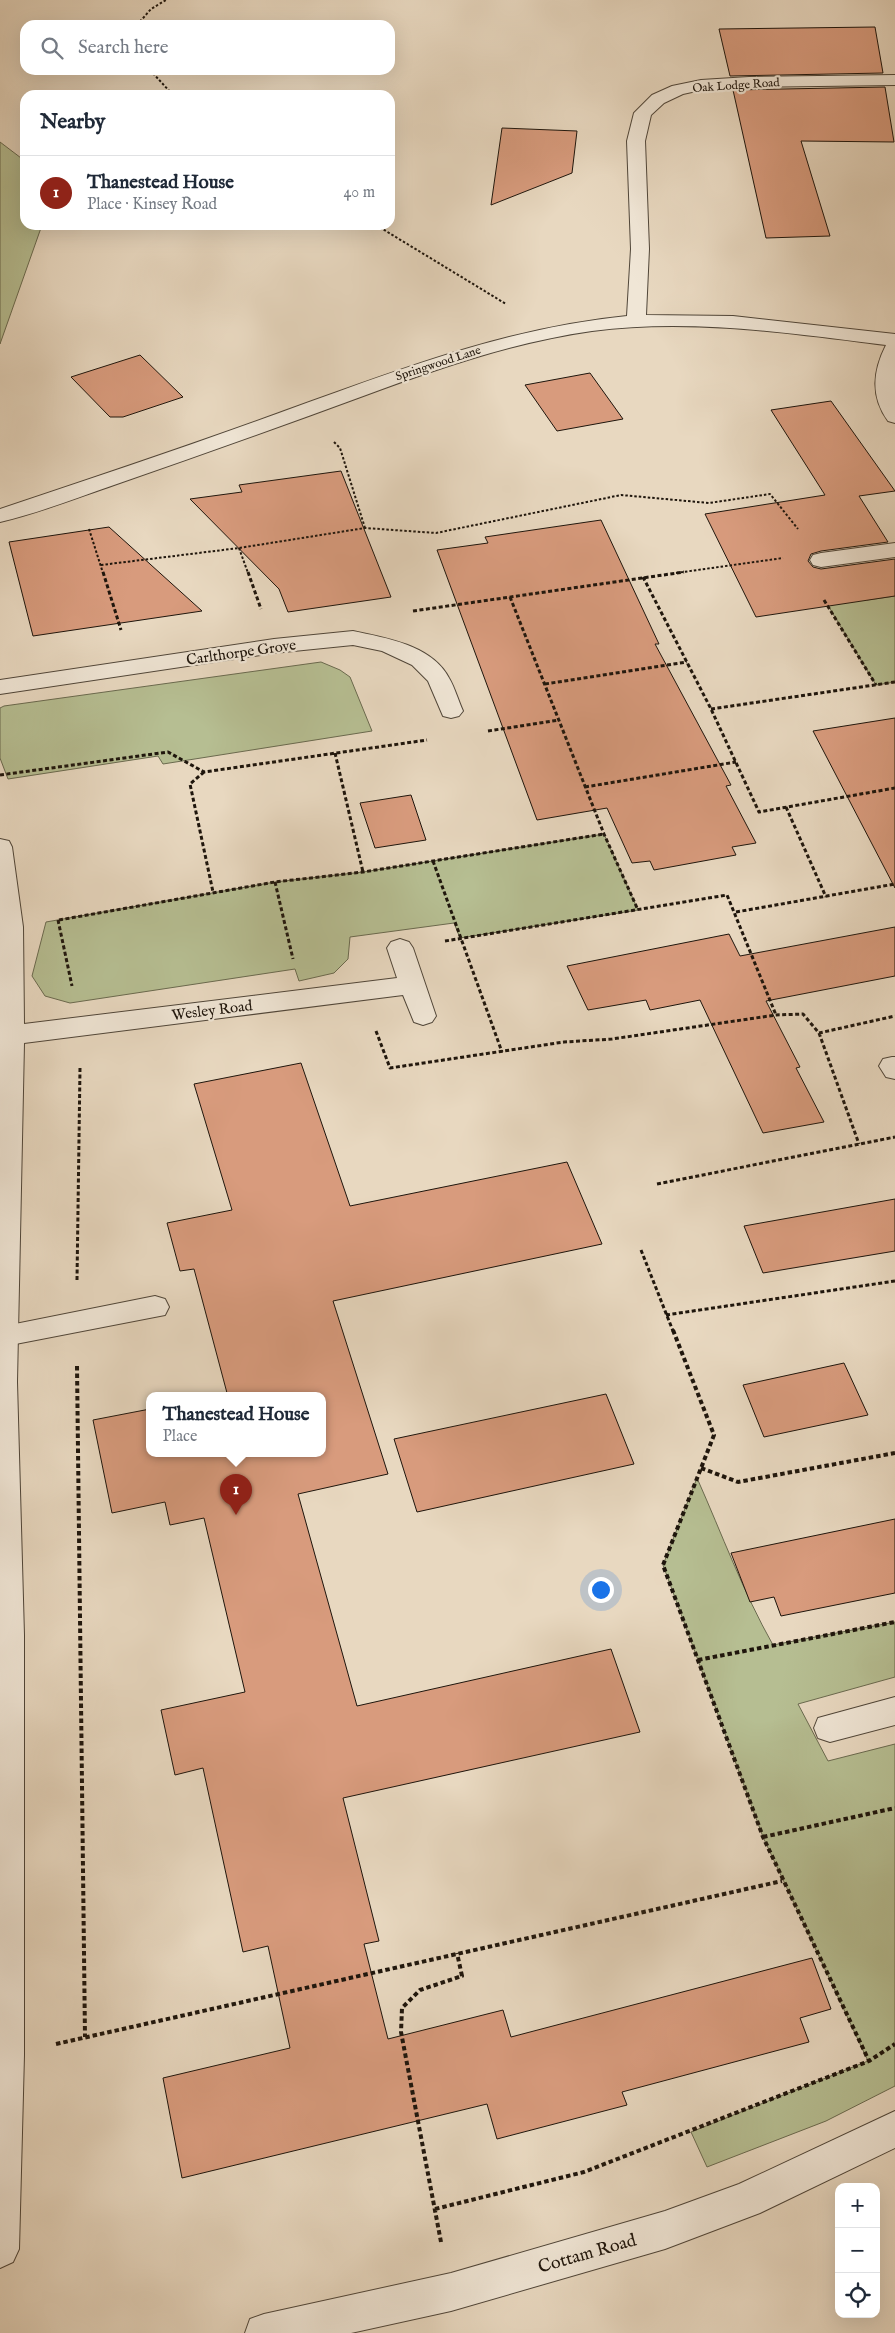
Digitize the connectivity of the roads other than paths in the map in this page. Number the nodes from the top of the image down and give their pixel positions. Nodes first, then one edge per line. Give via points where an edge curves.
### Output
1 (895, 80) edge
2 (636, 321) junction
3 (895, 340) edge
4 (895, 346) edge
5 (895, 417) edge
6 (0, 516) edge
7 (895, 550) edge
8 (821, 560) road end
9 (0, 687) edge
10 (451, 711) dead end
11 (0, 847) edge
12 (3, 888) edge
13 (400, 948) road end
14 (414, 985) junction
15 (423, 1016) dead end
16 (11, 1035) junction
17 (155, 1307) dead end
18 (3, 1337) junction
19 (4, 1636) edge
20 (895, 1711) edge
21 (830, 1728) dead end
22 (3, 2055) edge
23 (895, 2129) edge
24 (0, 2249) edge
25 (264, 2333) edge

1 - 2 street, Oak Lodge Road via 701,85 658,99 643,113 636,141 640,249
2 - 3 street, Springwood Lane via 720,322
2 - 6 street, Springwood Lane via 551,331 483,348
4 - 5 street via 884,375 887,404
7 - 8 street
9 - 10 street, Carlthorpe Grove via 274,646 353,638 389,646 420,660 438,678
11 - 12 street
12 - 16 street via 10,927
13 - 14 street
14 - 15 street
14 - 16 street, Wesley Road
16 - 18 street
17 - 18 street
18 - 19 street
19 - 22 street
20 - 21 street
22 - 24 street
23 - 25 street, Cottam Road via 747,2200 656,2232 451,2292

